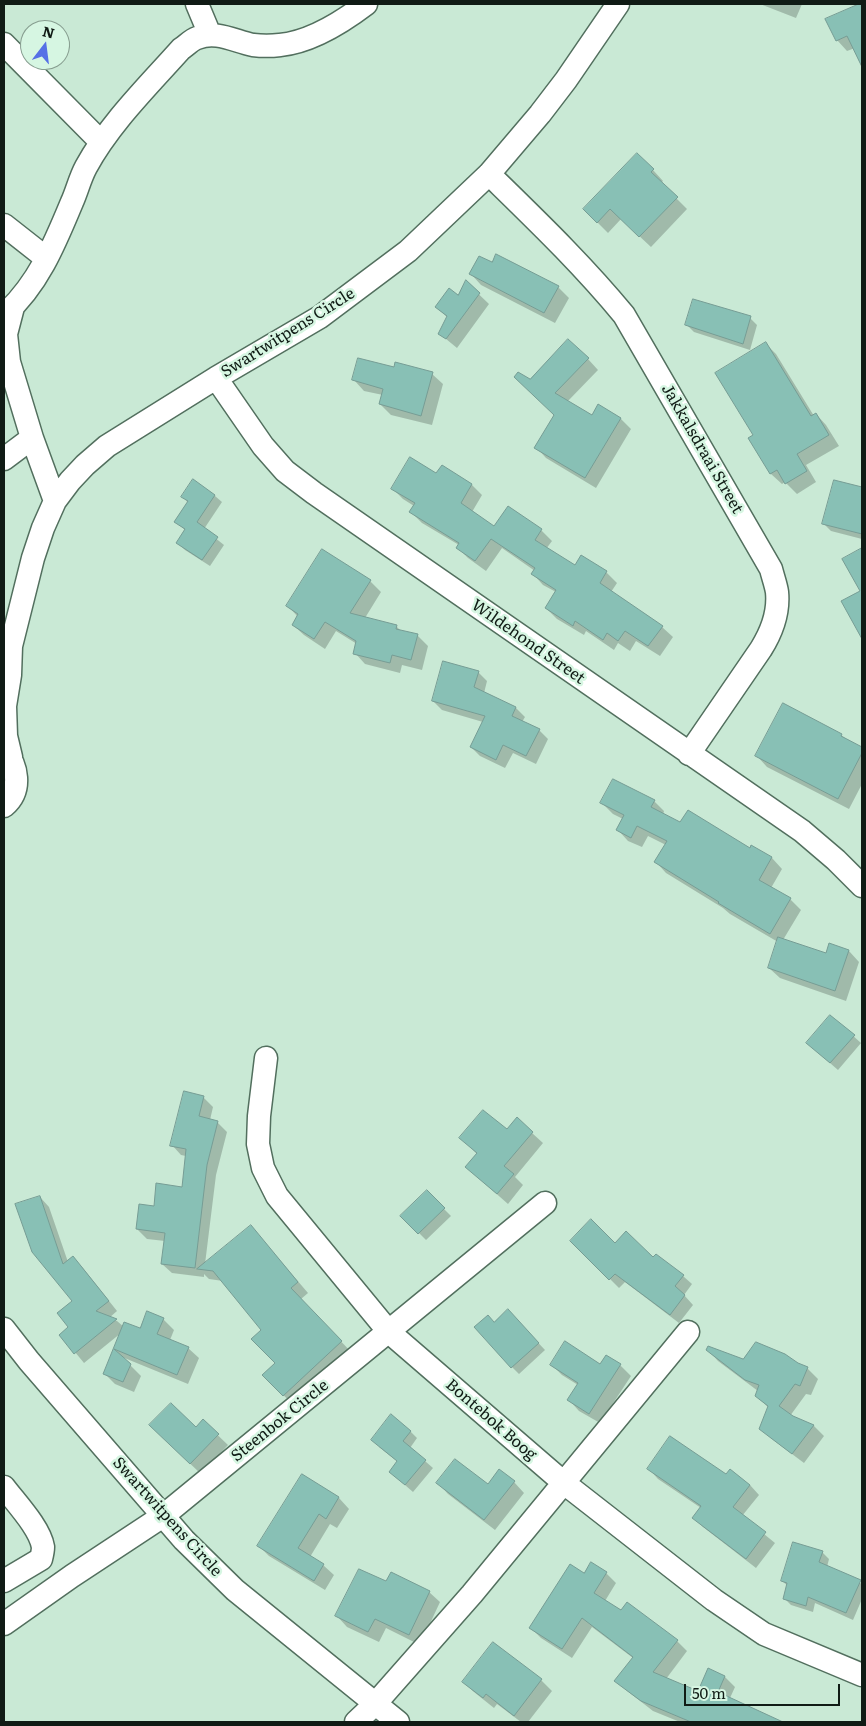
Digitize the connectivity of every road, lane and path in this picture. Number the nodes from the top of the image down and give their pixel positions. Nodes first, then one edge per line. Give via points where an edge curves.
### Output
1 (197, 4) edge
2 (366, 4) edge
3 (618, 4) edge
4 (210, 35) junction
5 (4, 44) edge
6 (101, 142) junction
7 (489, 174) junction
8 (4, 226) edge
9 (46, 258) junction
10 (8, 311) edge
11 (216, 378) junction
12 (32, 438) junction
13 (4, 459) edge
14 (55, 501) junction
15 (7, 652) edge
16 (7, 753) edge
17 (689, 754) junction
18 (5, 805) edge
19 (862, 886) edge
20 (266, 1058) dead end
21 (545, 1203) dead end
22 (4, 1329) edge
23 (389, 1332) junction
24 (688, 1332) dead end
25 (564, 1483) junction
26 (4, 1488) edge
27 (163, 1516) junction
28 (4, 1581) edge
29 (4, 1624) edge
30 (862, 1674) edge
31 (375, 1704) junction
32 (356, 1722) edge
33 (398, 1722) edge

1 - 4 street
2 - 4 street via 308,39 280,45 254,45
3 - 7 street, Swartwitpens Circle via 561,87
4 - 6 street via 195,38 181,49
5 - 6 street
6 - 9 street
7 - 11 street, Swartwitpens Circle via 408,251 349,297 292,335
7 - 17 street, Jakkalsdraai Street via 597,282 624,314 771,569 777,594 770,635
8 - 9 street
9 - 10 street via 32,284
10 - 12 street via 9,362
11 - 14 street, Swartwitpens Circle via 106,446 85,464
11 - 17 street, Wildehond Street via 263,446 285,471
12 - 13 street
12 - 14 street
14 - 15 street, Swartwitpens Circle via 33,558
15 - 16 street, Swartwitpens Circle via 10,675 5,706
16 - 18 street, Swartwitpens Circle via 16,769 16,781 14,792
17 - 19 street, Wildehond Street via 802,831
20 - 23 street, Bontebok Boog via 259,1116 258,1144 262,1168 277,1196
21 - 23 street, Steenbok Circle
22 - 27 street, Swartwitpens Circle
23 - 25 street, Bontebok Boog
23 - 27 street, Steenbok Circle
24 - 25 street
25 - 30 street, Bontebok Boog via 714,1600 764,1634
25 - 31 street
26 - 28 street via 30,1522 44,1549 40,1559
27 - 29 street, Steenbok Circle
27 - 31 street, Swartwitpens Circle via 235,1590
31 - 32 street
31 - 33 street, Swartwitpens Circle

